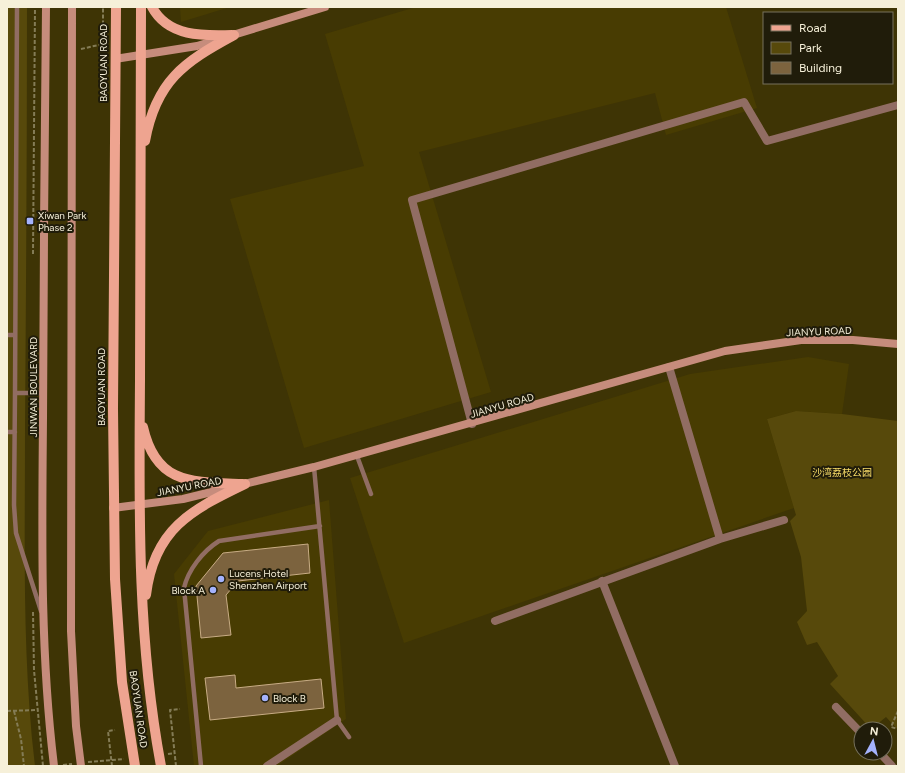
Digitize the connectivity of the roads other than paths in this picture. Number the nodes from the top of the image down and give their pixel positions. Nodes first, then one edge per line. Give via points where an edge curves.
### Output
1 (18, 7) edge
2 (46, 7) edge
3 (72, 7) edge
4 (116, 7) edge
5 (141, 7) edge
6 (152, 7) edge
7 (325, 7) edge
8 (234, 35) junction
9 (141, 56) junction
10 (116, 59) junction
11 (898, 105) edge
12 (140, 164) junction
13 (7, 335) edge
14 (14, 335) junction
15 (898, 344) edge
16 (669, 367) junction
17 (15, 393) junction
18 (43, 393) junction
19 (139, 408) junction
20 (472, 424) junction
21 (7, 432) edge
22 (15, 432) junction
23 (357, 456) junction
24 (314, 467) junction
25 (245, 484) junction
26 (371, 494) dead end
27 (140, 506) junction
28 (114, 508) junction
29 (784, 520) dead end
30 (320, 526) junction
31 (720, 540) junction
32 (602, 581) junction
33 (43, 617) junction
34 (495, 621) dead end
35 (143, 625) junction
36 (836, 707) dead end
37 (337, 720) junction
38 (853, 725) edge
39 (348, 737) dead end
40 (81, 764) edge
41 (55, 766) edge
42 (135, 766) edge
43 (161, 766) edge
44 (202, 766) edge
45 (267, 766) edge
46 (674, 766) edge

1 - 14 lane
2 - 18 main road, JINWAN BOULEVARD
3 - 40 main road via 71,631 76,726
4 - 10 main road, BAOYUAN ROAD
5 - 9 main road, BAOYUAN ROAD
6 - 8 main road via 173,29 202,35
7 - 8 main road
8 - 9 main road via 191,48
8 - 12 main road via 199,55 172,79 154,109
9 - 10 main road
9 - 12 main road, BAOYUAN ROAD
10 - 28 main road, BAOYUAN ROAD
11 - 20 street via 767,141 744,102 412,200
12 - 19 main road, BAOYUAN ROAD
13 - 14 lane
14 - 17 lane
15 - 16 main road, JIANYU ROAD via 827,339 776,343 725,351
16 - 20 main road, JIANYU ROAD
16 - 31 street
17 - 18 lane
17 - 22 lane
18 - 33 main road, JINWAN BOULEVARD
19 - 25 main road via 150,449 164,470 181,478
19 - 27 main road, BAOYUAN ROAD
20 - 23 main road, JIANYU ROAD
21 - 22 lane
22 - 33 lane via 16,533
23 - 24 main road, JIANYU ROAD
23 - 26 lane
24 - 25 main road, JIANYU ROAD
24 - 30 lane
25 - 27 main road, JIANYU ROAD
25 - 35 main road via 189,513 168,535 150,572
27 - 28 main road, JIANYU ROAD
27 - 35 main road, BAOYUAN ROAD
28 - 42 main road, BAOYUAN ROAD via 115,579 122,682
29 - 31 street
30 - 37 lane
30 - 44 lane via 219,541 210,547 186,576 184,588
31 - 32 street
32 - 34 street
32 - 46 street
33 - 41 main road, JINWAN BOULEVARD via 47,702
35 - 43 main road, BAOYUAN ROAD via 148,684
36 - 38 street
37 - 39 lane
37 - 45 street

